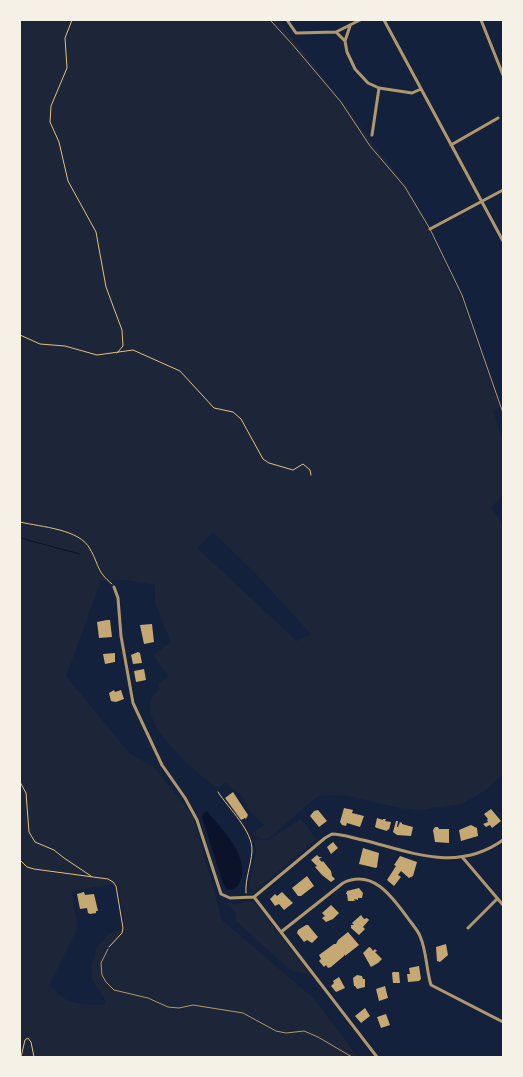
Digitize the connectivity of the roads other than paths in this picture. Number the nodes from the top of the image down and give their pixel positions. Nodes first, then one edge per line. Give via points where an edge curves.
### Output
1 (270, 20) edge
2 (287, 20) edge
3 (360, 20) edge
4 (384, 20) edge
5 (481, 20) edge
6 (350, 26) junction
7 (336, 32) junction
8 (345, 41) junction
9 (503, 75) edge
10 (380, 88) junction
11 (421, 89) junction
12 (498, 118) dead end
13 (372, 135) dead end
14 (451, 145) junction
15 (503, 190) edge
16 (481, 202) junction
17 (430, 229) junction
18 (503, 241) edge
19 (503, 413) edge
20 (114, 587) road end
21 (503, 840) edge
22 (463, 858) junction
23 (254, 897) junction
24 (497, 899) junction
25 (503, 905) edge
26 (468, 928) dead end
27 (281, 932) junction
28 (108, 949) road end
29 (503, 1022) edge
30 (352, 1057) edge
31 (377, 1057) edge

1 - 17 lane via 341,102 370,146 405,187
2 - 7 street via 296,33
3 - 6 street
4 - 11 street
5 - 9 street
6 - 7 street
6 - 8 street
7 - 8 street
8 - 10 street via 355,69 368,83
10 - 11 street via 412,93
10 - 13 street
11 - 14 street
12 - 14 street
14 - 16 street
15 - 16 street
16 - 17 street
16 - 18 street
17 - 19 lane via 462,295
20 - 23 street via 133,703 162,765 197,820 221,894 230,898
21 - 22 street via 494,847
22 - 23 street via 414,854 332,834
22 - 24 street
23 - 27 street
24 - 25 street
24 - 26 street
27 - 29 street via 342,883 353,879 369,880 394,899 418,932 427,956 431,984
27 - 31 street
28 - 30 lane via 101,962 102,974 114,990 148,998 168,1007 193,1005 242,1012 276,1031 304,1031

